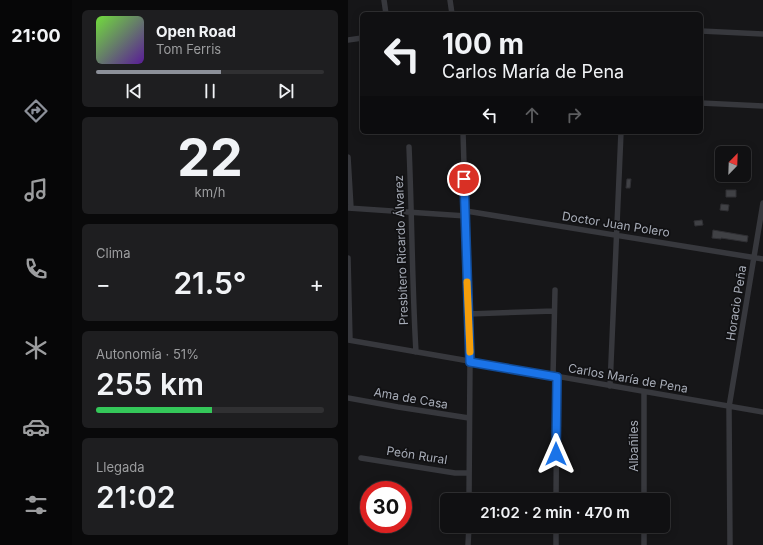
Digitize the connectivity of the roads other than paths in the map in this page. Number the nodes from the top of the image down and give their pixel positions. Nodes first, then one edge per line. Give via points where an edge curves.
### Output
1 (384, 0) edge
2 (450, 0) edge
3 (386, 12) edge
4 (452, 12) edge
5 (703, 31) edge
6 (763, 34) edge
7 (360, 38) edge
8 (348, 40) edge
9 (703, 103) edge
10 (763, 106) edge
11 (463, 134) edge
12 (621, 134) edge
13 (409, 147) dead end
14 (348, 157) edge
15 (763, 202) edge
16 (349, 208) edge
17 (412, 212) junction
18 (466, 213) junction
19 (617, 235) junction
20 (348, 258) edge
21 (754, 258) junction
22 (763, 259) edge
23 (555, 290) dead end
24 (554, 311) junction
25 (468, 314) junction
26 (349, 340) edge
27 (416, 352) junction
28 (470, 362) junction
29 (555, 377) junction
30 (610, 386) junction
31 (644, 392) junction
32 (348, 398) edge
33 (729, 407) junction
34 (763, 412) edge
35 (470, 418) junction
36 (361, 458) dead end
37 (470, 473) junction
38 (469, 493) edge
39 (556, 493) edge
40 (644, 493) edge
41 (469, 533) edge
42 (556, 533) edge
43 (644, 533) edge
44 (468, 545) edge
45 (556, 545) edge
46 (644, 545) edge
47 (730, 545) edge

1 - 3 street
2 - 4 street
5 - 6 street
7 - 8 street
9 - 10 street
11 - 18 street
12 - 19 street
13 - 17 street, Presbítero Ricardo Álvarez
14 - 16 street
15 - 21 street, Horacio Peña
16 - 17 street, Doctor Juan Polero
17 - 18 street, Doctor Juan Polero
17 - 27 street, Presbítero Ricardo Álvarez
18 - 19 street, Doctor Juan Polero
18 - 25 street
19 - 21 street, Doctor Juan Polero
19 - 30 street
20 - 26 street
21 - 22 street, Doctor Juan Polero
21 - 33 street, Horacio Peña
23 - 24 street
24 - 25 street
24 - 29 street
25 - 28 street
26 - 27 street, Carlos María de Pena
27 - 28 street, Carlos María de Pena
28 - 29 street, Carlos María de Pena
28 - 35 street
29 - 30 street, Carlos María de Pena
29 - 39 street
30 - 31 street, Carlos María de Pena
31 - 33 street, Carlos María de Pena
31 - 40 street, Albañiles
32 - 35 street, Ama de Casa
33 - 34 street, Carlos María de Pena
33 - 47 street, Horacio Peña
35 - 37 street
36 - 37 street, Peón Rural
37 - 38 street
41 - 44 street
42 - 45 street
43 - 46 street

